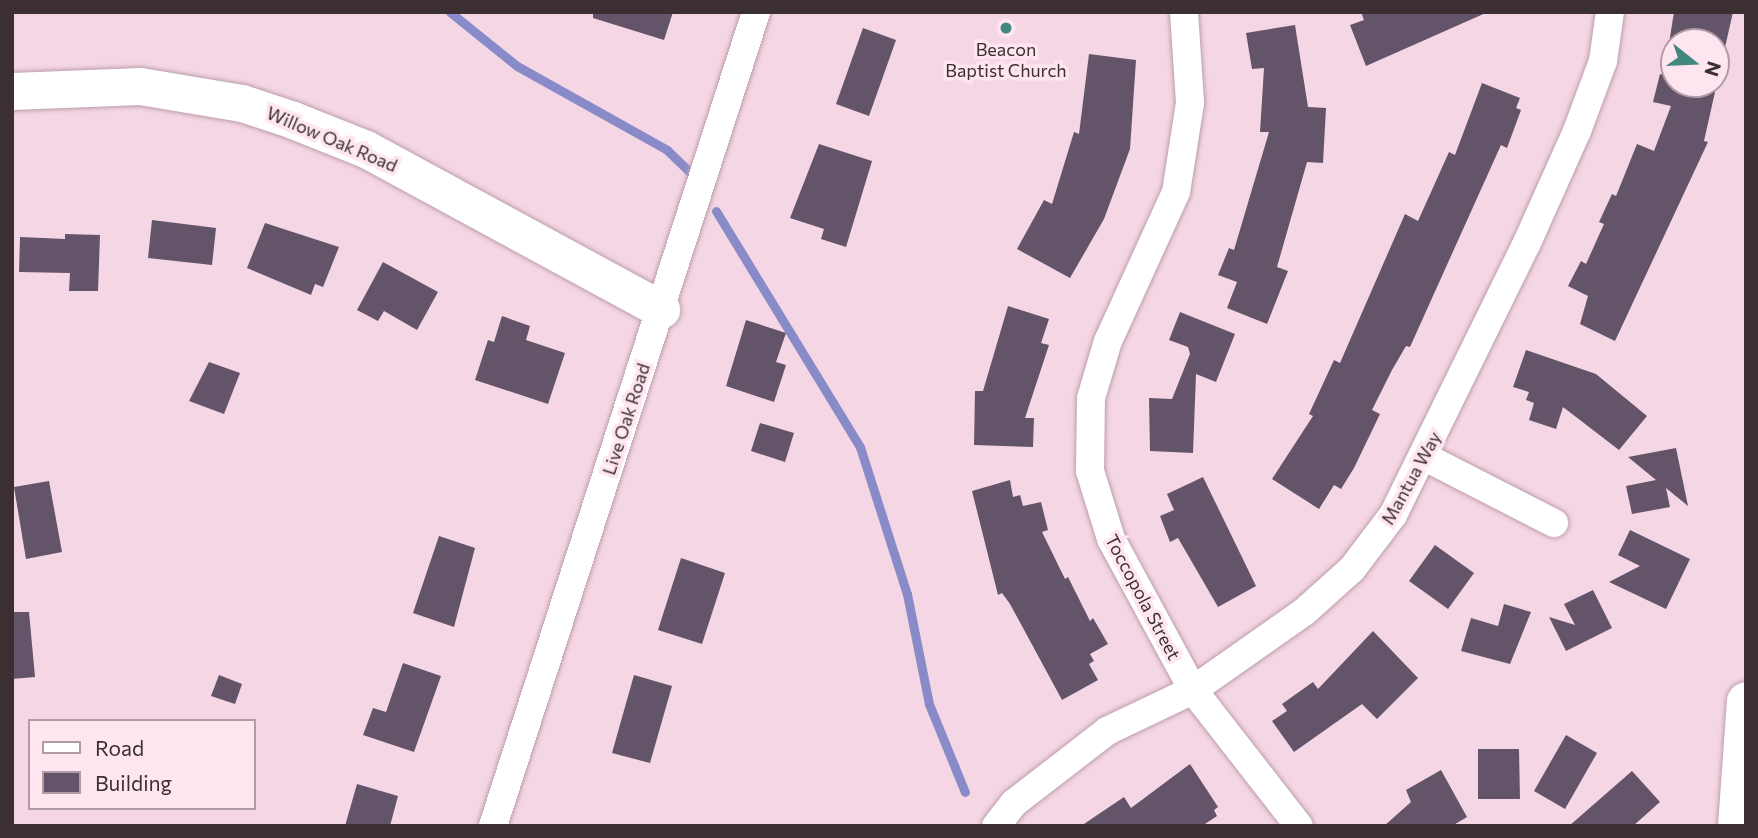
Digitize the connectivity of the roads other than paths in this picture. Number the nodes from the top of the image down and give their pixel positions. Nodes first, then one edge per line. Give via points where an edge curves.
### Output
1 (757, 12) edge
2 (1184, 12) edge
3 (1610, 12) edge
4 (12, 91) edge
5 (661, 309) junction
6 (1424, 457) junction
7 (1555, 523) dead end
8 (1193, 690) junction
9 (1746, 701) edge
10 (493, 826) edge
11 (996, 826) edge
12 (1299, 826) edge
13 (1737, 826) edge

1 - 5 street, Live Oak Road
2 - 8 street, Toccopola Street via 1190,103 1176,192 1108,341 1091,398 1090,471 1111,539
3 - 6 street, Mantua Way via 1603,61 1577,131
4 - 5 street, Willow Oak Road via 140,86 242,103 293,120 415,174
5 - 10 street, Live Oak Road
6 - 7 street
6 - 8 street, Mantua Way via 1393,514 1352,569 1304,612
8 - 11 street, Mantua Way via 1107,731 1014,803
8 - 12 street, Toccopola Street
9 - 13 main road

